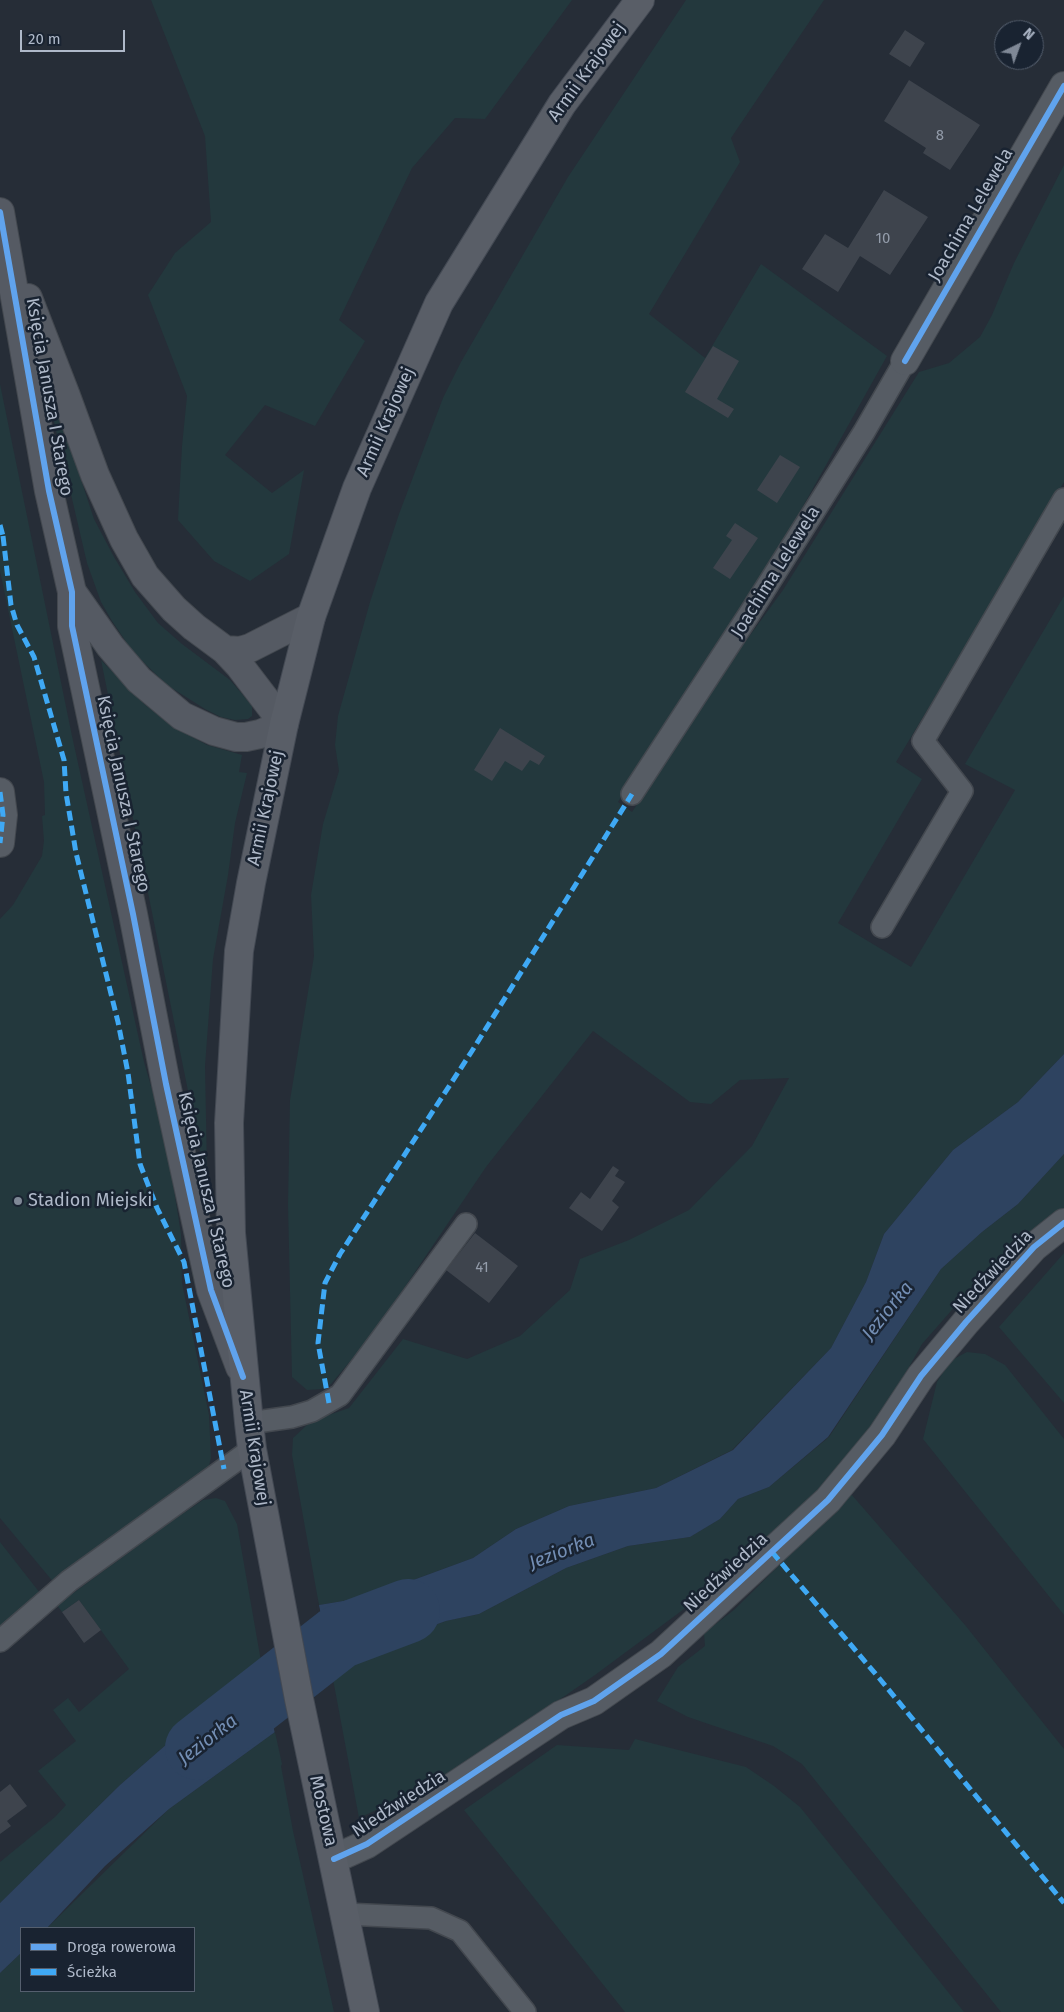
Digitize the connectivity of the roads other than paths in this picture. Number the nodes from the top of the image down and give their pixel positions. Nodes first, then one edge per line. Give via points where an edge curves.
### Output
1 (640, 0) edge
2 (1064, 86) edge
3 (0, 212) edge
4 (7, 245) junction
5 (906, 360) joint
6 (1064, 499) edge
7 (72, 592) junction
8 (311, 617) junction
9 (225, 650) junction
10 (284, 724) junction
11 (0, 792) edge
12 (632, 794) dead end
13 (0, 842) edge
14 (882, 926) dead end
15 (1064, 1222) edge
16 (466, 1224) dead end
17 (243, 1377) junction
18 (250, 1436) junction
19 (0, 1641) edge
20 (299, 1699) joint
21 (334, 1859) junction
22 (345, 1914) junction
23 (365, 2012) edge
24 (525, 2012) edge

1 - 8 main road, Armii Krajowej via 562,104 439,303 350,505
2 - 5 street, Joachima Lelewela
3 - 4 street, Księcia Janusza I Starego
4 - 7 street, Księcia Janusza I Starego via 49,492
4 - 9 street, Księcia Janusza I Starego via 95,475 124,539 145,576 174,609
5 - 12 lane, Joachima Lelewela via 755,605
6 - 14 lane via 923,741 962,791
7 - 10 street, Księcia Janusza I Starego via 139,680 182,716 236,737 260,734
7 - 17 street, Księcia Janusza I Starego via 72,626 166,1084 209,1281
8 - 9 street via 250,648
8 - 10 main road, Armii Krajowej
9 - 10 street, Księcia Janusza I Starego
10 - 17 main road, Armii Krajowej via 251,883 239,951 234,1006 229,1123 231,1233
11 - 13 street via 3,815
15 - 21 street, Niedźwiedzia via 1034,1247 960,1329 921,1376 882,1435 828,1500 661,1654 594,1701 561,1716 367,1844
16 - 18 lane via 340,1396
17 - 18 main road, Armii Krajowej
18 - 19 lane
18 - 20 main road, Armii Krajowej
20 - 21 main road, Mostowa
21 - 22 main road, Mostowa
22 - 23 main road, Mostowa
22 - 24 lane via 431,1918 460,1931

